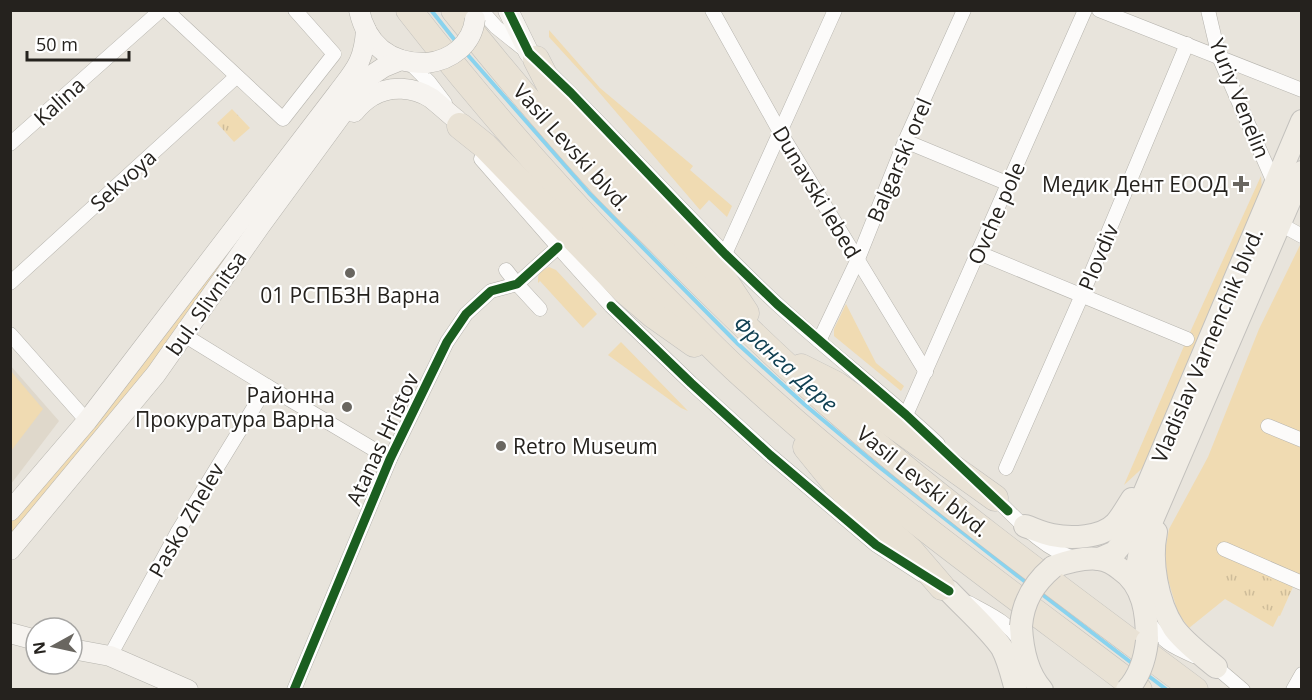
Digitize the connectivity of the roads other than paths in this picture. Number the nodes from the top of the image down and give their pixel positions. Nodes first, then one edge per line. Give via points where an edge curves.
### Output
1 (161, 10) edge
2 (166, 10) edge
3 (295, 10) edge
4 (359, 10) edge
5 (409, 10) edge
6 (508, 10) edge
7 (835, 10) edge
8 (964, 10) edge
9 (1085, 10) edge
10 (1099, 10) edge
11 (1208, 10) edge
12 (713, 11) edge
13 (472, 13) edge
14 (366, 30) junction
15 (1188, 44) junction
16 (533, 56) junction
17 (1220, 57) junction
18 (412, 62) junction
19 (236, 77) junction
20 (1302, 90) edge
21 (1302, 121) edge
22 (458, 123) junction
23 (780, 132) junction
24 (323, 140) junction
25 (906, 141) junction
26 (10, 144) edge
27 (1302, 172) edge
28 (1009, 184) junction
29 (1275, 185) junction
30 (1280, 224) junction
31 (1302, 236) edge
32 (558, 247) junction
33 (216, 252) junction
34 (979, 253) junction
35 (725, 254) junction
36 (858, 259) junction
37 (233, 264) junction
38 (506, 270) dead end
39 (10, 283) edge
40 (517, 284) junction
41 (1082, 295) junction
42 (540, 309) dead end
43 (10, 334) edge
44 (184, 335) junction
45 (1187, 339) dead end
46 (819, 341) junction
47 (772, 353) junction
48 (926, 372) junction
49 (753, 385) junction
50 (267, 386) junction
51 (906, 415) junction
52 (87, 421) junction
53 (1268, 426) dead end
54 (1302, 440) edge
55 (390, 459) junction
56 (1157, 463) junction
57 (1006, 468) dead end
58 (1165, 489) junction
59 (995, 498) junction
60 (10, 511) edge
61 (1024, 526) junction
62 (1224, 549) dead end
63 (10, 550) edge
64 (1089, 559) junction
65 (1302, 584) edge
66 (1138, 587) junction
67 (945, 589) junction
68 (1147, 630) junction
69 (1022, 636) junction
70 (84, 652) edge
71 (110, 656) junction
72 (1216, 667) junction
73 (1302, 674) edge
74 (1040, 688) edge
75 (188, 690) edge
76 (294, 690) edge
77 (1016, 690) edge
78 (1126, 690) edge
79 (1139, 690) edge
80 (1195, 690) edge
81 (1243, 690) edge
82 (1293, 690) edge

1 - 26 street, Kalina
2 - 19 street
3 - 19 street via 334,54 283,119
4 - 14 main road
5 - 49 highway, Vasil Levski blvd. via 562,192
6 - 16 main road
7 - 23 street
8 - 25 street, Balgarski orel
9 - 28 street, Ovche pole
10 - 15 street
11 - 17 street, Yuriy Venelin
12 - 23 street, Dunavski lebed
13 - 16 street
13 - 18 main road, bul. Slivnitsa, bridge via 474,27 458,51 443,60
13 - 47 highway, Vasil Levski blvd. via 533,106 604,185
14 - 18 main road via 382,51
14 - 33 main road, bul. Slivnitsa via 356,68
15 - 17 street
15 - 41 street, Plovdiv
16 - 35 street
16 - 47 highway via 565,112 721,275
17 - 20 street
17 - 29 street, Yuriy Venelin
18 - 22 street
18 - 24 main road, bul. Slivnitsa via 384,67 369,77
19 - 39 street, Sekvoya
21 - 29 main road, Vladislav Varnenchik blvd.
22 - 24 main road via 426,96 412,90 386,90 371,96
22 - 32 street via 480,158
22 - 49 highway via 637,302
23 - 35 street
23 - 36 street, Dunavski lebed
24 - 37 main road, bul. Slivnitsa
25 - 28 street
25 - 36 street, Balgarski orel
27 - 30 main road, Vladislav Varnenchik blvd.
28 - 34 street, Ovche pole
29 - 56 main road, Vladislav Varnenchik blvd.
30 - 31 street
30 - 58 main road, Vladislav Varnenchik blvd.
32 - 40 street, Atanas Hristov
32 - 67 street via 628,323 770,455 876,545
33 - 37 main road
33 - 52 main road, bul. Slivnitsa
34 - 41 street
34 - 48 street, Ovche pole
35 - 46 street
36 - 46 street, Balgarski orel
36 - 48 street, Dunavski lebed
37 - 44 main road, bul. Slivnitsa
38 - 40 street
40 - 42 street
40 - 55 street, Atanas Hristov via 491,291 465,315 447,342
41 - 45 street
41 - 57 street, Plovdiv
43 - 52 street
44 - 50 street
44 - 63 main road, bul. Slivnitsa
46 - 51 street
47 - 59 highway via 837,385
47 - 80 highway, Vasil Levski blvd. via 914,475
48 - 51 street, Ovche pole
49 - 67 highway via 836,484 911,551
49 - 79 highway, Vasil Levski blvd. via 882,494
50 - 55 street
50 - 71 street, Pasko Zhelev via 177,532
51 - 59 street
52 - 60 main road, bul. Slivnitsa
53 - 54 street
55 - 76 street, Atanas Hristov
56 - 61 main road via 1116,523 1103,531 1061,536
56 - 64 main road, Vladislav Varnenchik blvd. via 1124,541 1115,552
58 - 66 main road, Vladislav Varnenchik blvd. via 1141,546
58 - 72 main road via 1154,544 1154,570 1160,595 1174,628
59 - 61 street
61 - 64 street via 1057,553
62 - 65 street
64 - 66 main road via 1107,561
64 - 69 main road, Vladislav Varnenchik blvd., bridge via 1053,567 1040,579 1024,609
66 - 68 main road
67 - 69 street
67 - 77 main road via 1002,648
68 - 72 street via 1174,648
68 - 78 main road, bridge via 1143,663
69 - 74 main road via 1028,667
70 - 71 main road
71 - 75 main road
72 - 81 street
73 - 82 street

